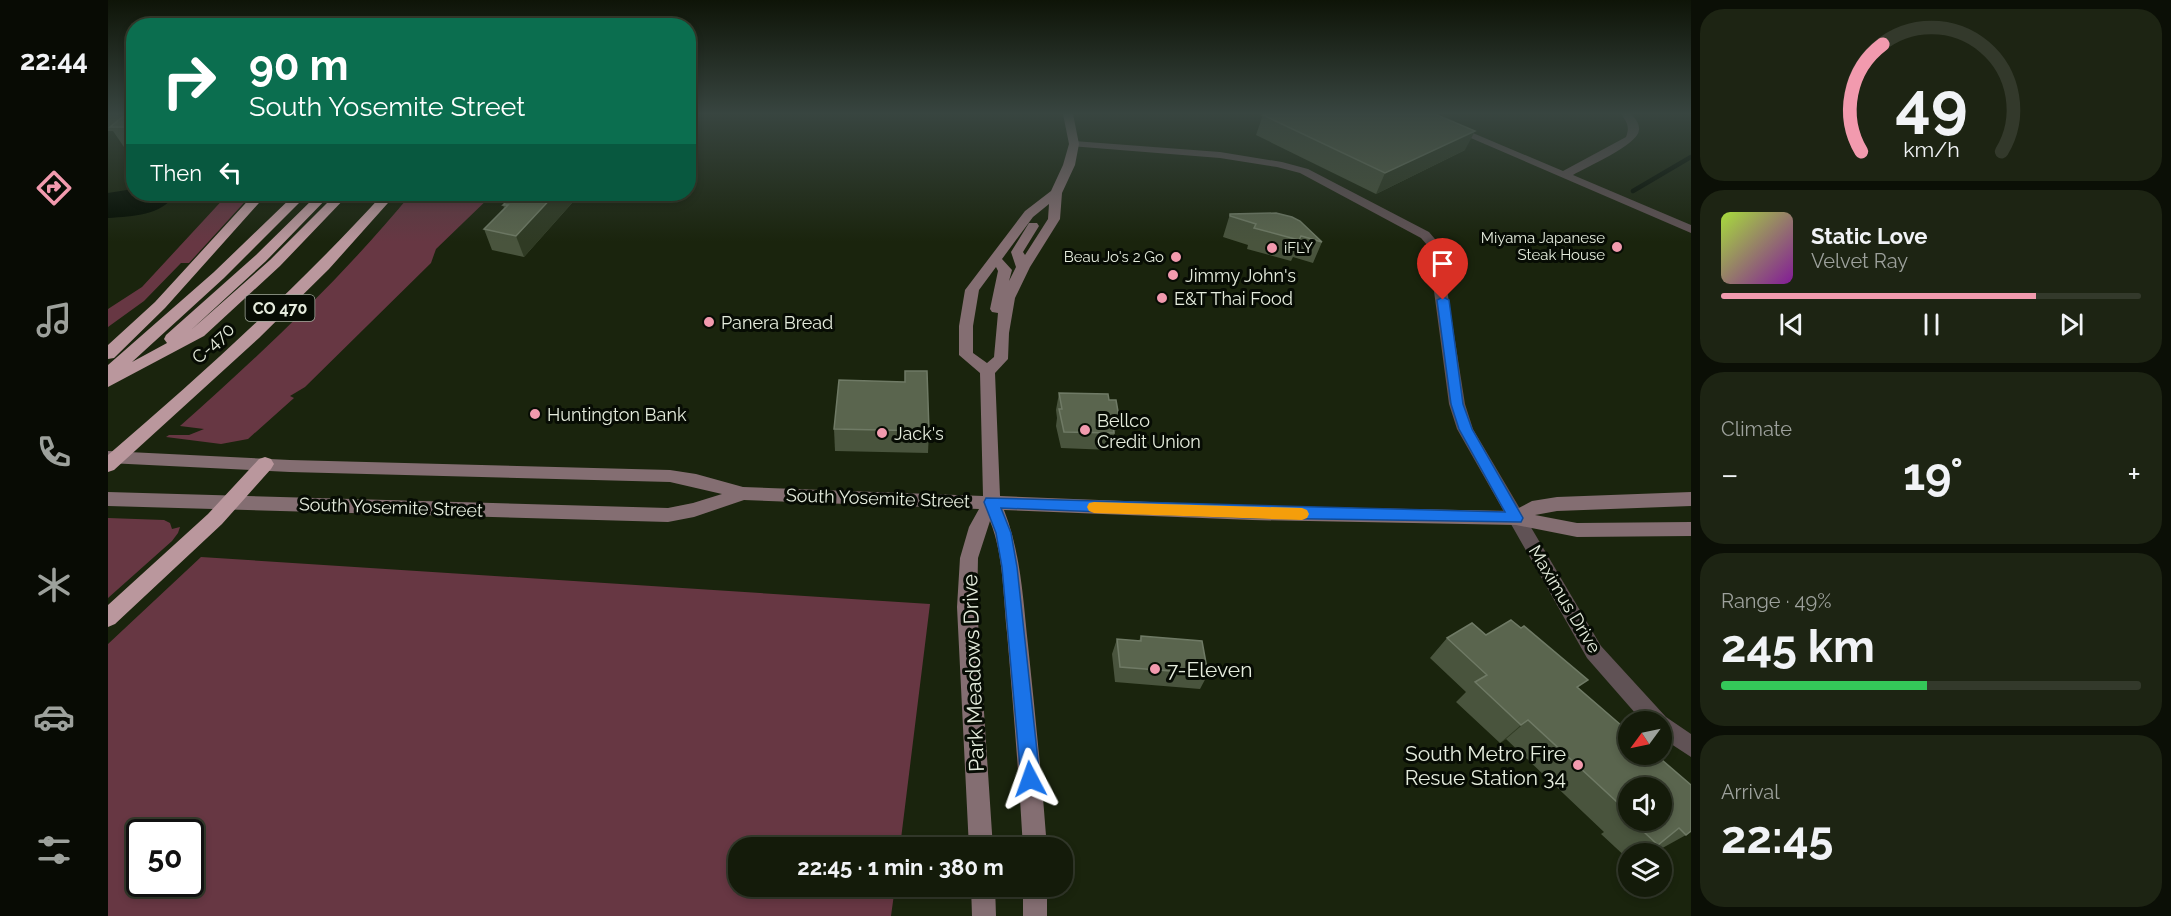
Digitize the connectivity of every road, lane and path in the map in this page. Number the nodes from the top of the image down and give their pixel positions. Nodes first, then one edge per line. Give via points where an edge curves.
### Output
1 (1071, 157) edge
2 (1220, 157) edge
3 (1521, 157) edge
4 (1597, 157) edge
5 (1564, 175) junction
6 (1056, 193) junction
7 (255, 201) edge
8 (295, 201) edge
9 (319, 201) edge
10 (336, 201) edge
11 (383, 201) edge
12 (1029, 214) junction
13 (1691, 229) edge
14 (996, 260) junction
15 (1023, 267) junction
16 (108, 354) edge
17 (1001, 354) junction
18 (146, 362) junction
19 (987, 371) junction
20 (108, 374) edge
21 (108, 381) edge
22 (108, 457) edge
23 (265, 464) junction
24 (108, 465) edge
25 (743, 493) junction
26 (108, 499) edge
27 (1691, 499) edge
28 (231, 502) junction
29 (992, 502) junction
30 (1516, 518) junction
31 (1691, 529) edge
32 (108, 618) edge
33 (1647, 711) edge
34 (1672, 733) edge
35 (1691, 747) edge
36 (980, 837) edge
37 (1034, 837) edge
38 (983, 897) edge
39 (1035, 897) edge
40 (984, 916) edge
41 (1035, 916) edge

1 - 6 main road
2 - 30 street, Maximus Drive via 1257,160 1304,171 1425,235 1434,245 1457,404 1465,429
3 - 5 street
4 - 5 street
5 - 13 street
6 - 12 main road
6 - 15 main road via 1054,219
7 - 16 highway
8 - 20 highway via 219,276
9 - 18 highway
10 - 18 highway via 218,317
11 - 24 highway, C-470 / CO 470 via 293,296
12 - 14 main road
12 - 15 main road via 1034,225 1017,252
14 - 17 main road via 1005,270 991,343
14 - 19 main road via 972,290 966,326 966,355
15 - 17 main road via 1008,298
17 - 19 main road via 1001,359
18 - 21 highway
19 - 29 main road
22 - 23 main road, South Yosemite Street
23 - 25 main road, South Yosemite Street via 670,476
23 - 28 highway
25 - 28 main road, South Yosemite Street via 668,515
25 - 29 main road, South Yosemite Street
26 - 28 main road, South Yosemite Street
27 - 30 main road, South Yosemite Street via 1557,504 1532,508
28 - 32 highway
29 - 30 main road, South Yosemite Street via 1252,513
29 - 36 main road, Park Meadows Drive via 978,526 969,558 967,607
29 - 37 main road via 1004,533 1010,567
30 - 31 main road, South Yosemite Street via 1576,530
30 - 33 street, Maximus Drive via 1594,652
34 - 35 street
38 - 40 main road
39 - 41 main road

